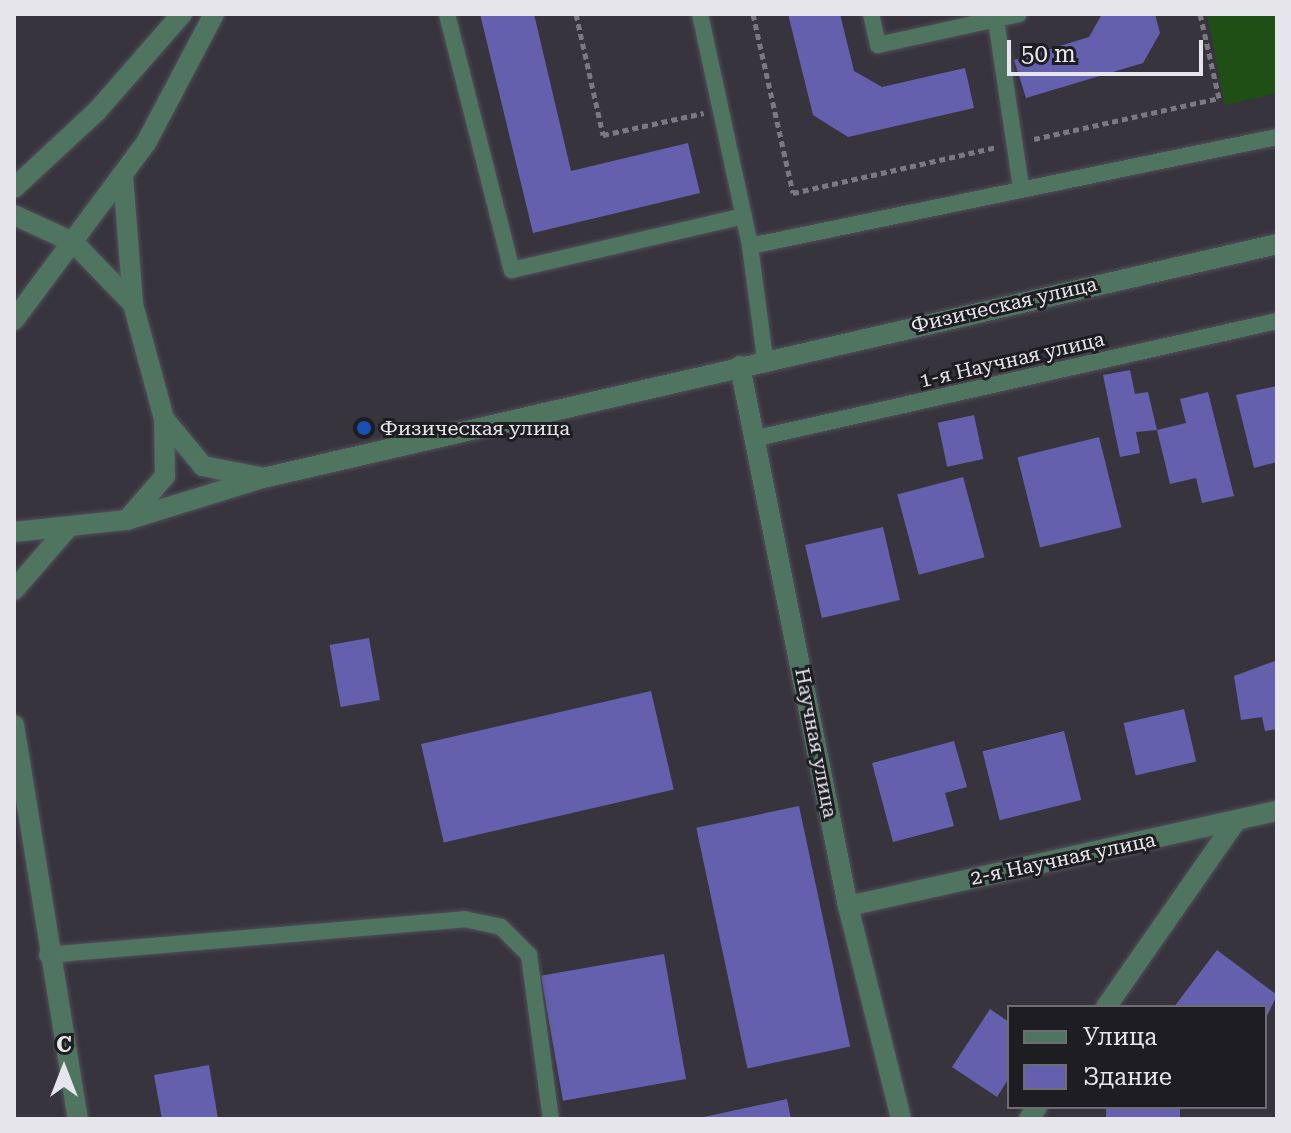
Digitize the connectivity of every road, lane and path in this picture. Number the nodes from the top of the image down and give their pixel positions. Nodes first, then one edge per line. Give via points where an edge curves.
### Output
1 (182, 14) edge
2 (214, 14) edge
3 (447, 14) edge
4 (576, 14) edge
5 (700, 14) edge
6 (753, 14) edge
7 (871, 14) edge
8 (1019, 14) edge
9 (1200, 14) edge
10 (996, 20) junction
11 (703, 99) dead end
12 (706, 113) junction
13 (709, 128) dead end
14 (1277, 137) edge
15 (1014, 143) junction
16 (123, 176) junction
17 (14, 188) edge
18 (1021, 188) junction
19 (14, 215) edge
20 (744, 216) junction
21 (73, 242) junction
22 (1277, 244) edge
23 (750, 246) junction
24 (133, 304) junction
25 (14, 320) edge
26 (1277, 321) edge
27 (765, 358) junction
28 (740, 366) junction
29 (164, 419) junction
30 (757, 438) junction
31 (263, 478) junction
32 (127, 520) junction
33 (66, 530) junction
34 (14, 532) edge
35 (14, 590) edge
36 (14, 725) edge
37 (1277, 811) edge
38 (1235, 822) junction
39 (848, 906) junction
40 (47, 955) junction
41 (1107, 1005) edge
42 (78, 1119) edge
43 (551, 1119) edge
44 (901, 1119) edge

1 - 17 street via 97,111
2 - 16 street
3 - 20 lane via 512,270
4 - 12 path via 603,135
5 - 20 lane
6 - 15 path via 793,193
7 - 10 lane via 878,45
8 - 10 lane
9 - 15 path via 1219,98
10 - 15 lane
11 - 12 path
12 - 13 path
14 - 18 lane
15 - 18 lane
16 - 21 street
16 - 24 street, Физическая улица
18 - 23 lane
19 - 21 street, Физическая улица
20 - 23 lane
21 - 24 street, Физическая улица
21 - 25 street
22 - 27 street, Физическая улица
23 - 27 lane
24 - 29 street, Физическая улица
26 - 30 lane, 1-я Научная улица
27 - 28 street, Физическая улица
28 - 30 street, Научная улица
28 - 31 street, Физическая улица
29 - 31 street, Физическая улица via 203,466
29 - 32 street, Физическая улица via 165,476
30 - 39 street, Научная улица
31 - 32 street, Физическая улица
32 - 33 street, Физическая улица
33 - 34 street, Физическая улица
33 - 35 street
36 - 40 street
37 - 38 street, 2-я Научная улица
38 - 39 street, 2-я Научная улица
38 - 41 street
39 - 44 street, Научная улица
40 - 42 street
40 - 43 lane via 464,919 501,927 529,955

